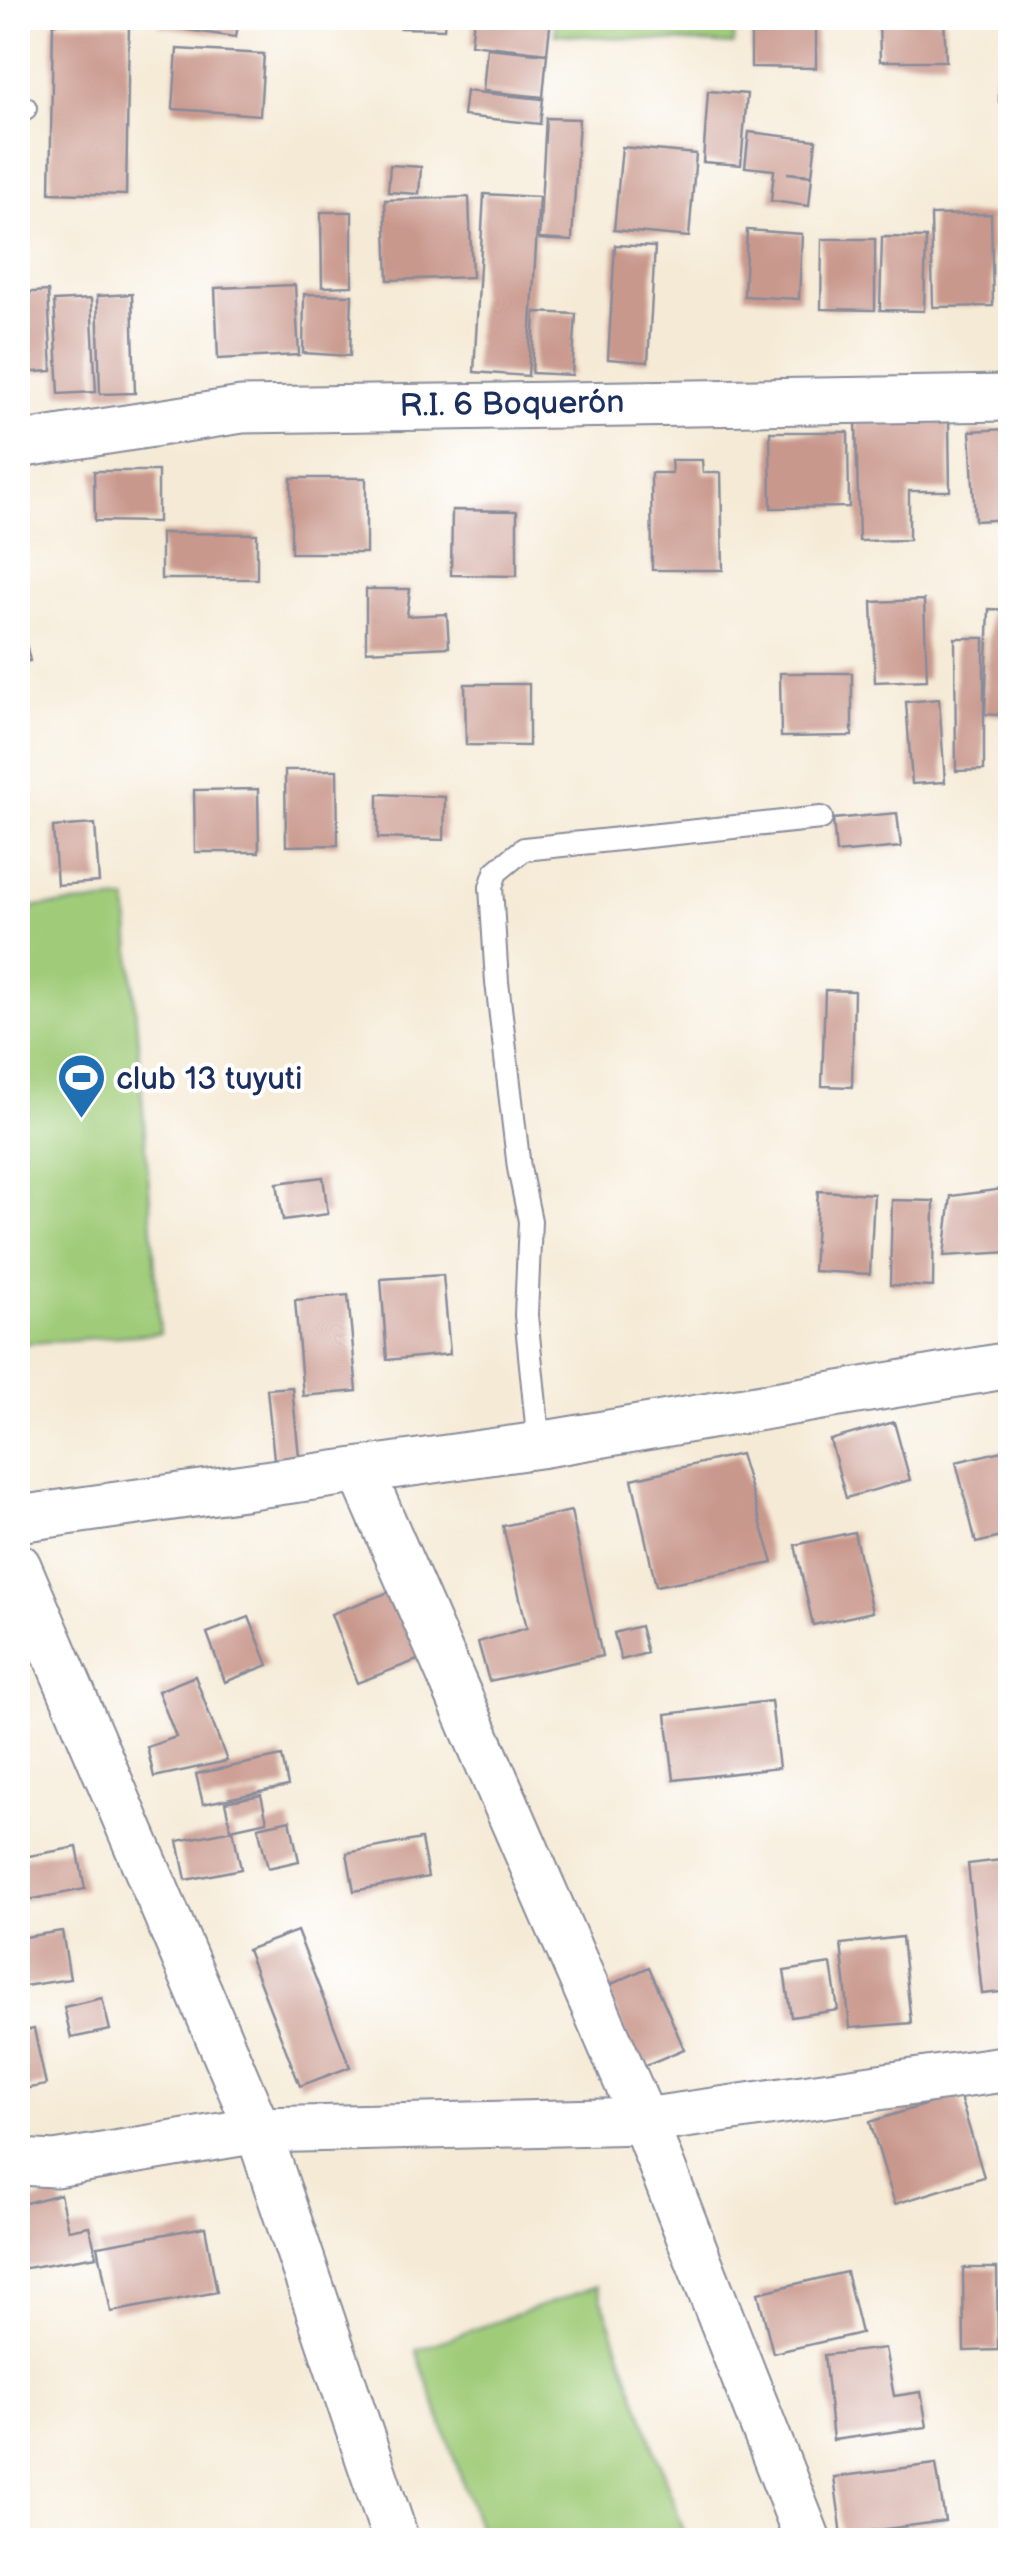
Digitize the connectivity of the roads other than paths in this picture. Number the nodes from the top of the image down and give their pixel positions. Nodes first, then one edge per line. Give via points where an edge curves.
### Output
1 (1010, 398) edge
2 (18, 446) edge
3 (821, 818) dead end
4 (1010, 1365) edge
5 (538, 1445) junction
6 (361, 1471) junction
7 (18, 1518) edge
8 (18, 1566) edge
9 (1010, 2068) edge
10 (644, 2120) junction
11 (258, 2130) junction
12 (18, 2162) edge
13 (396, 2540) edge
14 (808, 2540) edge

1 - 2 street, R.I. 6 Boquerón via 242,410
3 - 5 lane via 524,849 496,872 491,887 497,982 530,1221 526,1316
4 - 5 street
5 - 6 street
6 - 7 street
6 - 10 street
8 - 11 street
9 - 10 street
10 - 11 street
10 - 14 street
11 - 12 street via 55,2164
11 - 13 street

